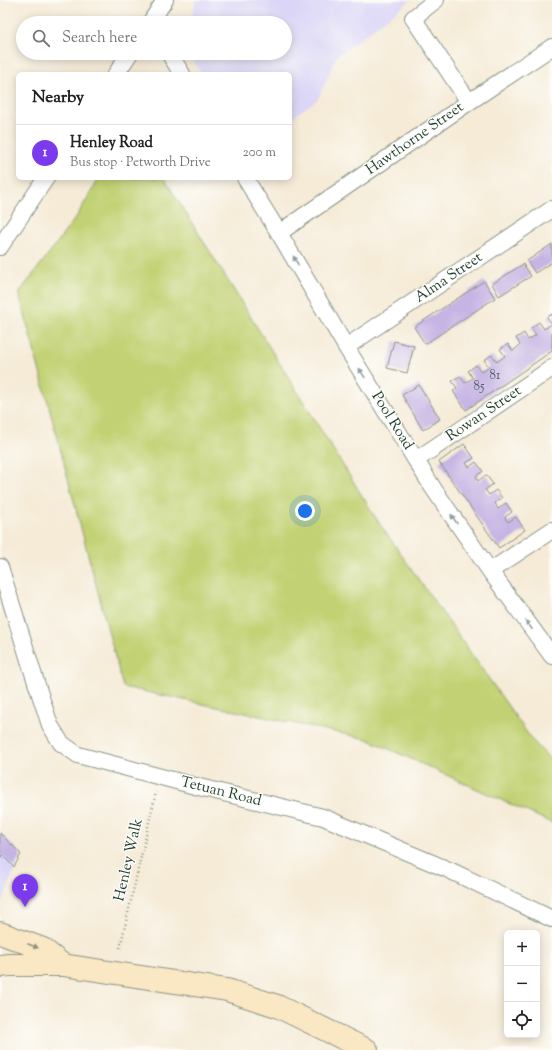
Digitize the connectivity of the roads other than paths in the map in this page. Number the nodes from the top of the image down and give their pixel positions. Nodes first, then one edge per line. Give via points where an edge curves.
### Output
1 (165, 0) edge
2 (436, 0) edge
3 (155, 16) edge
4 (552, 47) edge
5 (125, 60) edge
6 (173, 60) edge
7 (117, 72) edge
8 (181, 72) edge
9 (469, 102) junction
10 (45, 180) edge
11 (246, 180) edge
12 (552, 209) edge
13 (279, 234) junction
14 (0, 247) edge
15 (346, 347) junction
16 (552, 368) edge
17 (416, 460) junction
18 (552, 530) edge
19 (0, 567) edge
20 (490, 571) junction
21 (552, 656) edge
22 (552, 919) edge
23 (0, 933) edge
24 (63, 965) junction
25 (0, 966) edge
26 (367, 1050) edge

1 - 3 street
2 - 9 street via 413,18
4 - 9 street, Hawthorne Street
5 - 7 street
6 - 8 street
9 - 13 street, Hawthorne Street
10 - 14 street
11 - 13 street, Pool Road
12 - 15 street, Alma Street
15 -> 13 street, Pool Road
17 -> 15 street, Pool Road
16 - 17 street, Rowan Street
20 -> 17 street, Pool Road
18 - 20 street
19 - 22 street, Tetuan Road via 50,725 61,743 78,755 323,817 449,870
21 -> 20 street, Pool Road
23 -> 24 street via 43,949
24 - 25 street
24 - 26 street via 226,990 277,1006

